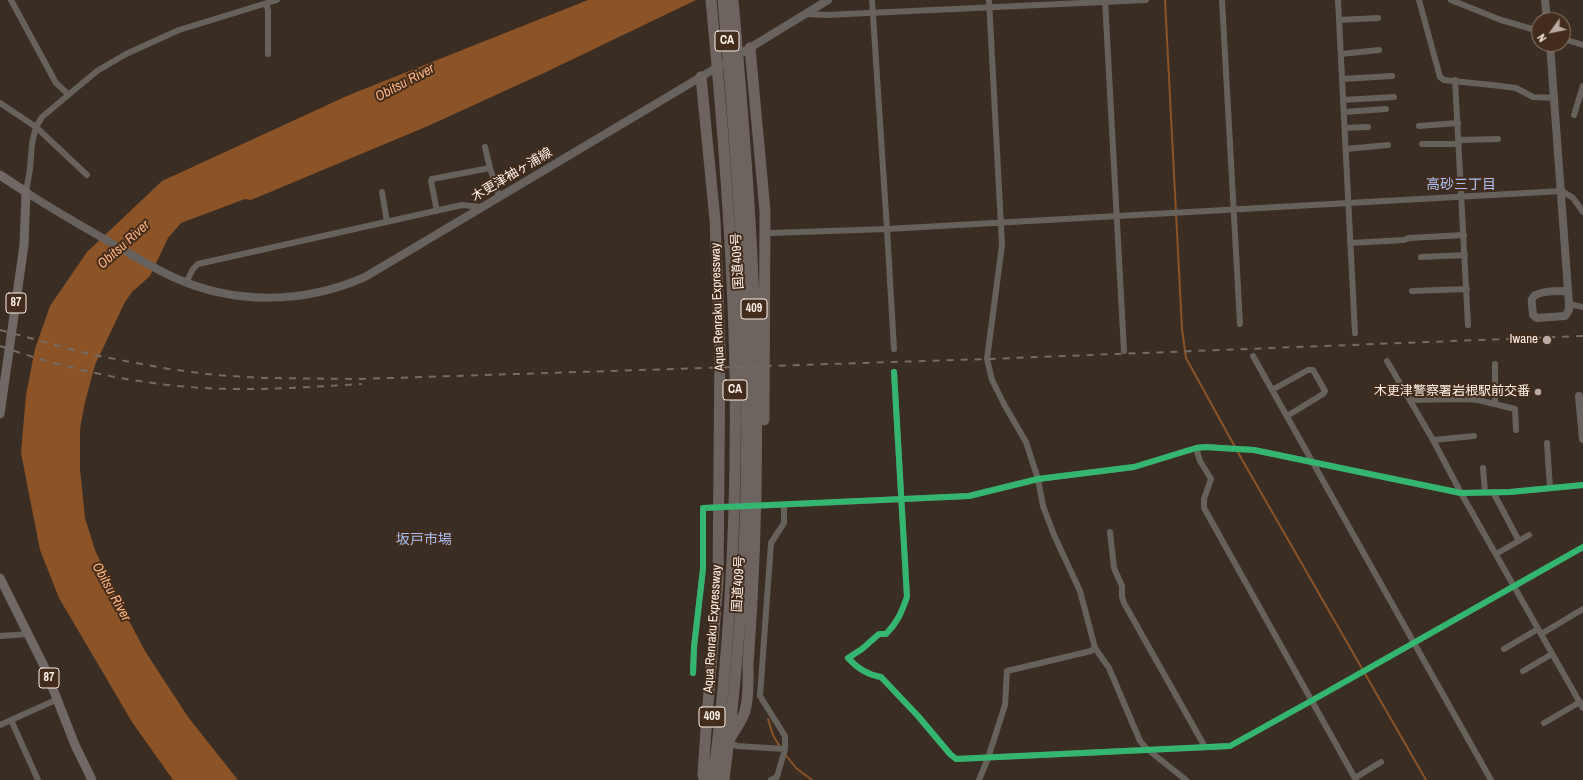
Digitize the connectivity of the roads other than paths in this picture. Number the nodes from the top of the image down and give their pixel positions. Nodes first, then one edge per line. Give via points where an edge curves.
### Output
1 (12, 0) edge
2 (277, 0) edge
3 (711, 0) edge
4 (723, 0) edge
5 (734, 0) edge
6 (828, 0) edge
7 (872, 0) edge
8 (989, 0) edge
9 (1146, 0) edge
10 (1222, 0) edge
11 (1338, 0) edge
12 (1419, 0) edge
13 (1451, 0) edge
14 (1545, 0) edge
15 (1105, 1) edge
16 (266, 4) junction
17 (989, 8) junction
18 (1546, 12) edge
19 (872, 13) junction
20 (805, 14) junction
21 (1378, 18) dead end
22 (1339, 20) junction
23 (1531, 29) edge
24 (1571, 41) edge
25 (1583, 45) edge
26 (750, 48) junction
27 (1379, 50) dead end
28 (1551, 52) edge
29 (268, 54) dead end
30 (1341, 54) junction
31 (701, 76) junction
32 (1392, 76) dead end
33 (1342, 79) junction
34 (1455, 80) junction
35 (1583, 86) edge
36 (68, 94) junction
37 (1394, 96) dead end
38 (1554, 98) junction
39 (1343, 100) junction
40 (0, 103) edge
41 (1386, 109) dead end
42 (1344, 112) junction
43 (1574, 115) dead end
44 (1458, 123) junction
45 (1419, 126) dead end
46 (36, 127) junction
47 (1368, 127) dead end
48 (1344, 128) junction
49 (1498, 139) dead end
50 (1459, 142) junction
51 (1422, 144) dead end
52 (1388, 146) dead end
53 (485, 147) dead end
54 (1346, 149) junction
55 (490, 168) junction
56 (0, 175) edge
57 (87, 175) dead end
58 (1562, 191) junction
59 (26, 192) junction
60 (382, 192) dead end
61 (499, 196) junction
62 (1462, 197) junction
63 (1348, 203) junction
64 (482, 207) junction
65 (1233, 209) junction
66 (437, 211) junction
67 (1583, 212) edge
68 (1117, 215) junction
69 (1001, 221) junction
70 (387, 222) junction
71 (887, 228) junction
72 (771, 233) dead end
73 (1464, 235) junction
74 (1350, 243) junction
75 (1465, 255) junction
76 (1421, 258) dead end
77 (186, 283) junction
78 (1467, 288) junction
79 (1412, 291) dead end
80 (1568, 291) junction
81 (1569, 304) junction
82 (1583, 307) edge
83 (1240, 324) dead end
84 (1468, 325) dead end
85 (1355, 333) dead end
86 (894, 349) dead end
87 (1124, 351) dead end
88 (1253, 356) dead end
89 (1387, 361) dead end
90 (1495, 364) dead end
91 (894, 372) dead end
92 (1272, 390) junction
93 (1579, 396) dead end
94 (1410, 400) junction
95 (1495, 404) junction
96 (0, 414) edge
97 (1287, 416) junction
98 (1516, 430) dead end
99 (1474, 436) dead end
100 (1583, 439) edge
101 (1433, 440) junction
102 (1547, 443) dead end
103 (1196, 448) junction
104 (1312, 462) junction
105 (1483, 468) dead end
106 (1038, 479) junction
107 (1583, 485) edge
108 (1550, 488) junction
109 (1485, 492) junction
110 (1493, 492) junction
111 (1461, 493) junction
112 (901, 499) junction
113 (784, 505) junction
114 (756, 526) junction
115 (1110, 532) dead end
116 (1529, 535) dead end
117 (1519, 540) junction
118 (1583, 547) edge
119 (1496, 554) junction
120 (0, 578) edge
121 (1514, 586) junction
122 (1583, 609) edge
123 (1539, 631) junction
124 (29, 634) junction
125 (0, 636) edge
126 (1414, 642) junction
127 (1094, 648) junction
128 (1504, 649) dead end
129 (1552, 654) junction
130 (748, 665) junction
131 (1523, 671) dead end
132 (693, 673) dead end
133 (58, 699) junction
134 (1311, 701) junction
135 (1581, 705) edge
136 (12, 720) junction
137 (1544, 723) dead end
138 (0, 725) edge
139 (706, 729) junction
140 (730, 736) junction
141 (1205, 747) junction
142 (1147, 749) junction
143 (786, 750) junction
144 (988, 758) junction
145 (1381, 762) dead end
146 (1355, 779) edge
147 (38, 780) edge
148 (92, 780) edge
149 (703, 780) edge
150 (713, 780) edge
151 (724, 780) edge
152 (771, 780) edge
153 (979, 780) edge
154 (1186, 780) edge
155 (1491, 780) edge

1 - 36 street via 56,83
2 - 16 street
3 - 150 highway, Aqua Renraku Expressway / CA via 726,173 735,377 734,526 730,605
4 - 151 highway, Aqua Renraku Expressway / CA via 737,172 746,414 741,609
5 - 114 highway, 国道409号 / 409 via 753,284
6 - 20 main road, 木更津袖ヶ浦線
7 - 19 street
8 - 17 street
9 - 15 street
10 - 65 street
11 - 22 street
12 - 34 street via 1440,77 1444,80
13 - 23 street
14 - 18 main road
15 - 17 street
15 - 68 street
16 - 29 street
16 - 36 street via 178,30 126,54 97,71
17 - 19 street
17 - 69 street
19 - 20 street
19 - 71 street
20 - 26 main road, 木更津袖ヶ浦線
21 - 22 street
22 - 30 street
24 - 25 street
26 - 31 main road, 木更津袖ヶ浦線
26 - 114 highway via 765,211 764,466
27 - 30 street
28 - 38 main road
30 - 33 street
31 - 61 main road, 木更津袖ヶ浦線
31 - 139 highway via 715,220 720,349 718,581
32 - 33 street
33 - 39 street
34 - 38 street via 1516,88 1533,97
34 - 44 street
35 - 43 street
36 - 46 street via 42,116
37 - 39 street
38 - 58 main road
39 - 42 street
40 - 46 street
41 - 42 street
42 - 48 street
44 - 45 street
44 - 50 street
46 - 57 street
46 - 59 street
47 - 48 street
48 - 54 street
49 - 50 street
50 - 51 street
50 - 62 street
52 - 54 street
53 - 55 street
54 - 63 street
55 - 61 street
55 - 66 street via 432,179
56 - 59 main road
58 - 62 street
58 - 67 street via 1573,198
58 - 80 main road
59 - 77 main road, 木更津袖ヶ浦線 via 152,266
59 - 96 main road, 87 via 24,245
60 - 70 street
61 - 64 main road, 木更津袖ヶ浦線
62 - 63 street
62 - 73 street
63 - 65 street
63 - 74 street
64 - 66 street via 462,205
64 - 77 main road, 木更津袖ヶ浦線 via 349,284 303,295 269,299 213,291
65 - 68 street
65 - 83 street
66 - 70 street
68 - 69 street
68 - 87 street
69 - 71 street
69 - 106 street via 1002,245 988,367 1005,406 1026,442
70 - 77 street via 198,264
71 - 72 street
71 - 86 street
73 - 74 street
73 - 75 street
74 - 85 street
75 - 76 street
75 - 78 street
78 - 79 street
78 - 84 street
80 - 81 main road
80 - 81 main road via 1543,292 1534,296 1533,315 1537,318 1565,316
81 - 82 street
88 - 92 street
89 - 94 street
90 - 95 street
91 - 112 street
92 - 97 street
92 - 97 street via 1308,370 1313,370 1325,390 1324,394
93 - 100 main road
94 - 95 street via 1463,399
94 - 101 street
95 - 98 street via 1515,409
97 - 104 street
99 - 101 street
101 - 111 street
102 - 108 street
103 - 104 street via 1205,446 1254,450
103 - 106 street via 1134,468
103 - 134 street via 1200,461 1211,479 1204,499 1204,508
104 - 111 street
104 - 126 street
105 - 109 street
106 - 112 street via 969,496
106 - 127 street via 1043,506 1080,591
107 - 108 street
108 - 110 street
109 - 110 street
109 - 111 street
110 - 117 street
111 - 119 street
112 - 113 street
112 - 144 street via 907,598 900,619 886,634 879,634 848,658 854,665 881,677 956,759
113 - 132 street via 703,508 703,569
113 - 143 street via 784,523 771,543 760,696 785,736
114 - 130 highway, 国道409号 / 409
115 - 141 street via 1114,568 1122,586 1124,603
116 - 117 street
117 - 119 street
118 - 121 street
119 - 121 street
120 - 124 main road, 87
121 - 123 street
121 - 126 street
122 - 123 street
123 - 128 street
123 - 129 street
124 - 125 street
124 - 133 main road, 87
126 - 134 street
126 - 155 street
127 - 142 street via 1108,668 1140,741
127 - 144 street via 1091,651 1007,671 1005,705
129 - 131 street
129 - 135 street
130 - 139 highway, 国道409号 / 409 via 742,687 709,720
130 - 140 highway, 国道409号 / 409 via 745,711
133 - 136 street
133 - 148 main road, 87
134 - 141 street via 1237,743 1230,746
134 - 146 street
135 - 137 street
136 - 138 street
136 - 147 street
139 - 149 highway, 国道409号 / 409
140 - 143 street via 733,744 737,746
140 - 149 highway, 国道409号 / 409 via 708,768
141 - 142 street
142 - 144 street
142 - 154 street
143 - 152 street via 777,776
144 - 153 street
145 - 146 street

